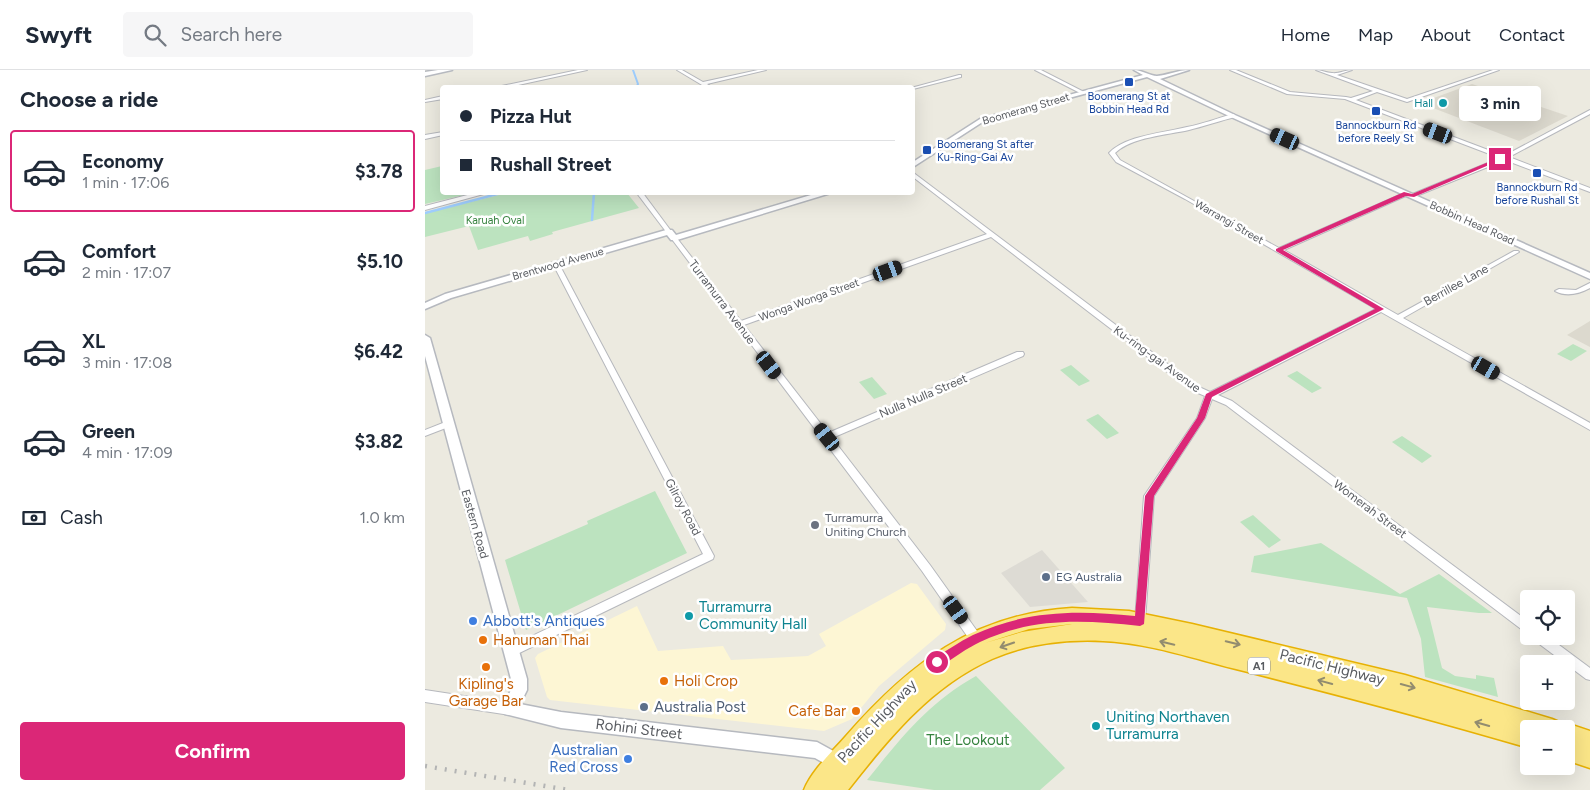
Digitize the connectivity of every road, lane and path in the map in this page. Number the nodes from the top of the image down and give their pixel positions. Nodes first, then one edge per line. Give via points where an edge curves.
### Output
1 (449, 70) edge
2 (585, 70) edge
3 (679, 70) edge
4 (764, 70) edge
5 (1037, 70) edge
6 (1137, 70) edge
7 (1186, 70) edge
8 (1232, 70) edge
9 (1318, 70) edge
10 (1350, 70) edge
11 (1497, 70) edge
12 (953, 73) dead end
13 (425, 74) edge
14 (1333, 76) junction
15 (1152, 77) junction
16 (704, 83) junction
17 (509, 85) edge
18 (707, 85) edge
19 (915, 88) edge
20 (1376, 91) junction
21 (1083, 93) junction
22 (440, 98) edge
23 (1351, 100) junction
24 (425, 101) edge
25 (1590, 112) edge
26 (1233, 116) junction
27 (440, 134) edge
28 (425, 137) edge
29 (1502, 157) junction
30 (915, 164) edge
31 (915, 177) edge
32 (1590, 190) edge
33 (476, 195) edge
34 (641, 195) edge
35 (820, 195) edge
36 (1409, 195) junction
37 (425, 208) edge
38 (671, 235) junction
39 (991, 235) junction
40 (1279, 250) junction
41 (1516, 252) dead end
42 (556, 264) junction
43 (1590, 276) edge
44 (1590, 285) edge
45 (1559, 291) dead end
46 (426, 304) edge
47 (1381, 309) junction
48 (1397, 318) junction
49 (739, 324) junction
50 (425, 341) edge
51 (1020, 354) dead end
52 (1209, 396) junction
53 (447, 424) junction
54 (1590, 427) edge
55 (425, 432) edge
56 (827, 437) junction
57 (1140, 621) junction
58 (1520, 622) edge
59 (981, 645) junction
60 (1550, 645) edge
61 (511, 652) junction
62 (1590, 675) edge
63 (425, 696) edge
64 (510, 709) junction
65 (1523, 720) edge
66 (1520, 735) edge
67 (1575, 736) edge
68 (1590, 741) edge
69 (1575, 752) edge
70 (1590, 756) edge
71 (843, 767) junction
72 (815, 790) edge
73 (834, 790) edge

1 - 13 main road
2 - 17 street
3 - 16 street
4 - 16 street
5 - 21 street
6 - 15 main road, Bobbin Head Road
7 - 15 main road, Boomerang Street
8 - 23 street via 1289,93
9 - 14 street
10 - 14 street
11 - 20 street via 1407,101
12 - 19 street via 961,78
14 - 20 street
15 - 21 main road, Boomerang Street
15 - 26 main road, Bobbin Head Road
16 - 18 street
20 - 23 street
21 - 30 main road, Boomerang Street via 982,120
22 - 24 street
23 - 29 street
25 - 29 street
26 - 36 main road, Bobbin Head Road
26 - 40 street, Warrangi Street via 1159,134 1120,146 1112,153 1118,161
27 - 28 street
29 - 32 street
29 - 36 street
31 - 39 street, Ku-ring-gai Avenue
33 - 37 street
34 - 38 street, Turramurra Avenue
35 - 38 main road
36 - 40 street
36 - 43 main road, Bobbin Head Road
38 - 42 main road, Brentwood Avenue
38 - 49 street, Turramurra Avenue
39 - 49 street, Wonga Wonga Street
39 - 52 street, Ku-ring-gai Avenue
40 - 47 street, Warrangi Street
41 - 48 street, Berrillee Lane
42 - 46 main road, Brentwood Avenue
42 - 61 street, Gilroy Road via 709,556
44 - 45 street via 1577,292
47 - 48 street, Warrangi Street
47 - 52 street
48 - 54 street, Warrangi Street
49 - 56 street, Turramurra Avenue
50 - 53 main road, Eastern Road
51 - 56 street, Nulla Nulla Street
52 - 57 street, Ku-ring-gai Avenue via 1201,418 1149,496
52 - 58 street, Womerah Street via 1229,403
53 - 55 street
53 - 61 main road, Eastern Road
56 - 59 street, Turramurra Avenue
57 - 59 highway, Pacific Highway / A1 via 1066,616 1039,619 1013,625
57 -> 65 highway, Pacific Highway / A1 via 1432,692
66 -> 59 highway, Pacific Highway / A1 via 1413,705 1134,636 1085,632
59 - 71 highway, Pacific Highway / A1 via 930,686
60 - 62 street
61 - 64 main road, Eastern Road via 520,684
63 - 64 street, Rohini Street
64 - 71 main road, Rohini Street via 561,720 817,750
67 - 68 highway
69 - 70 highway
71 - 72 highway, Pacific Highway / A1
71 - 73 highway, Pacific Highway / A1

